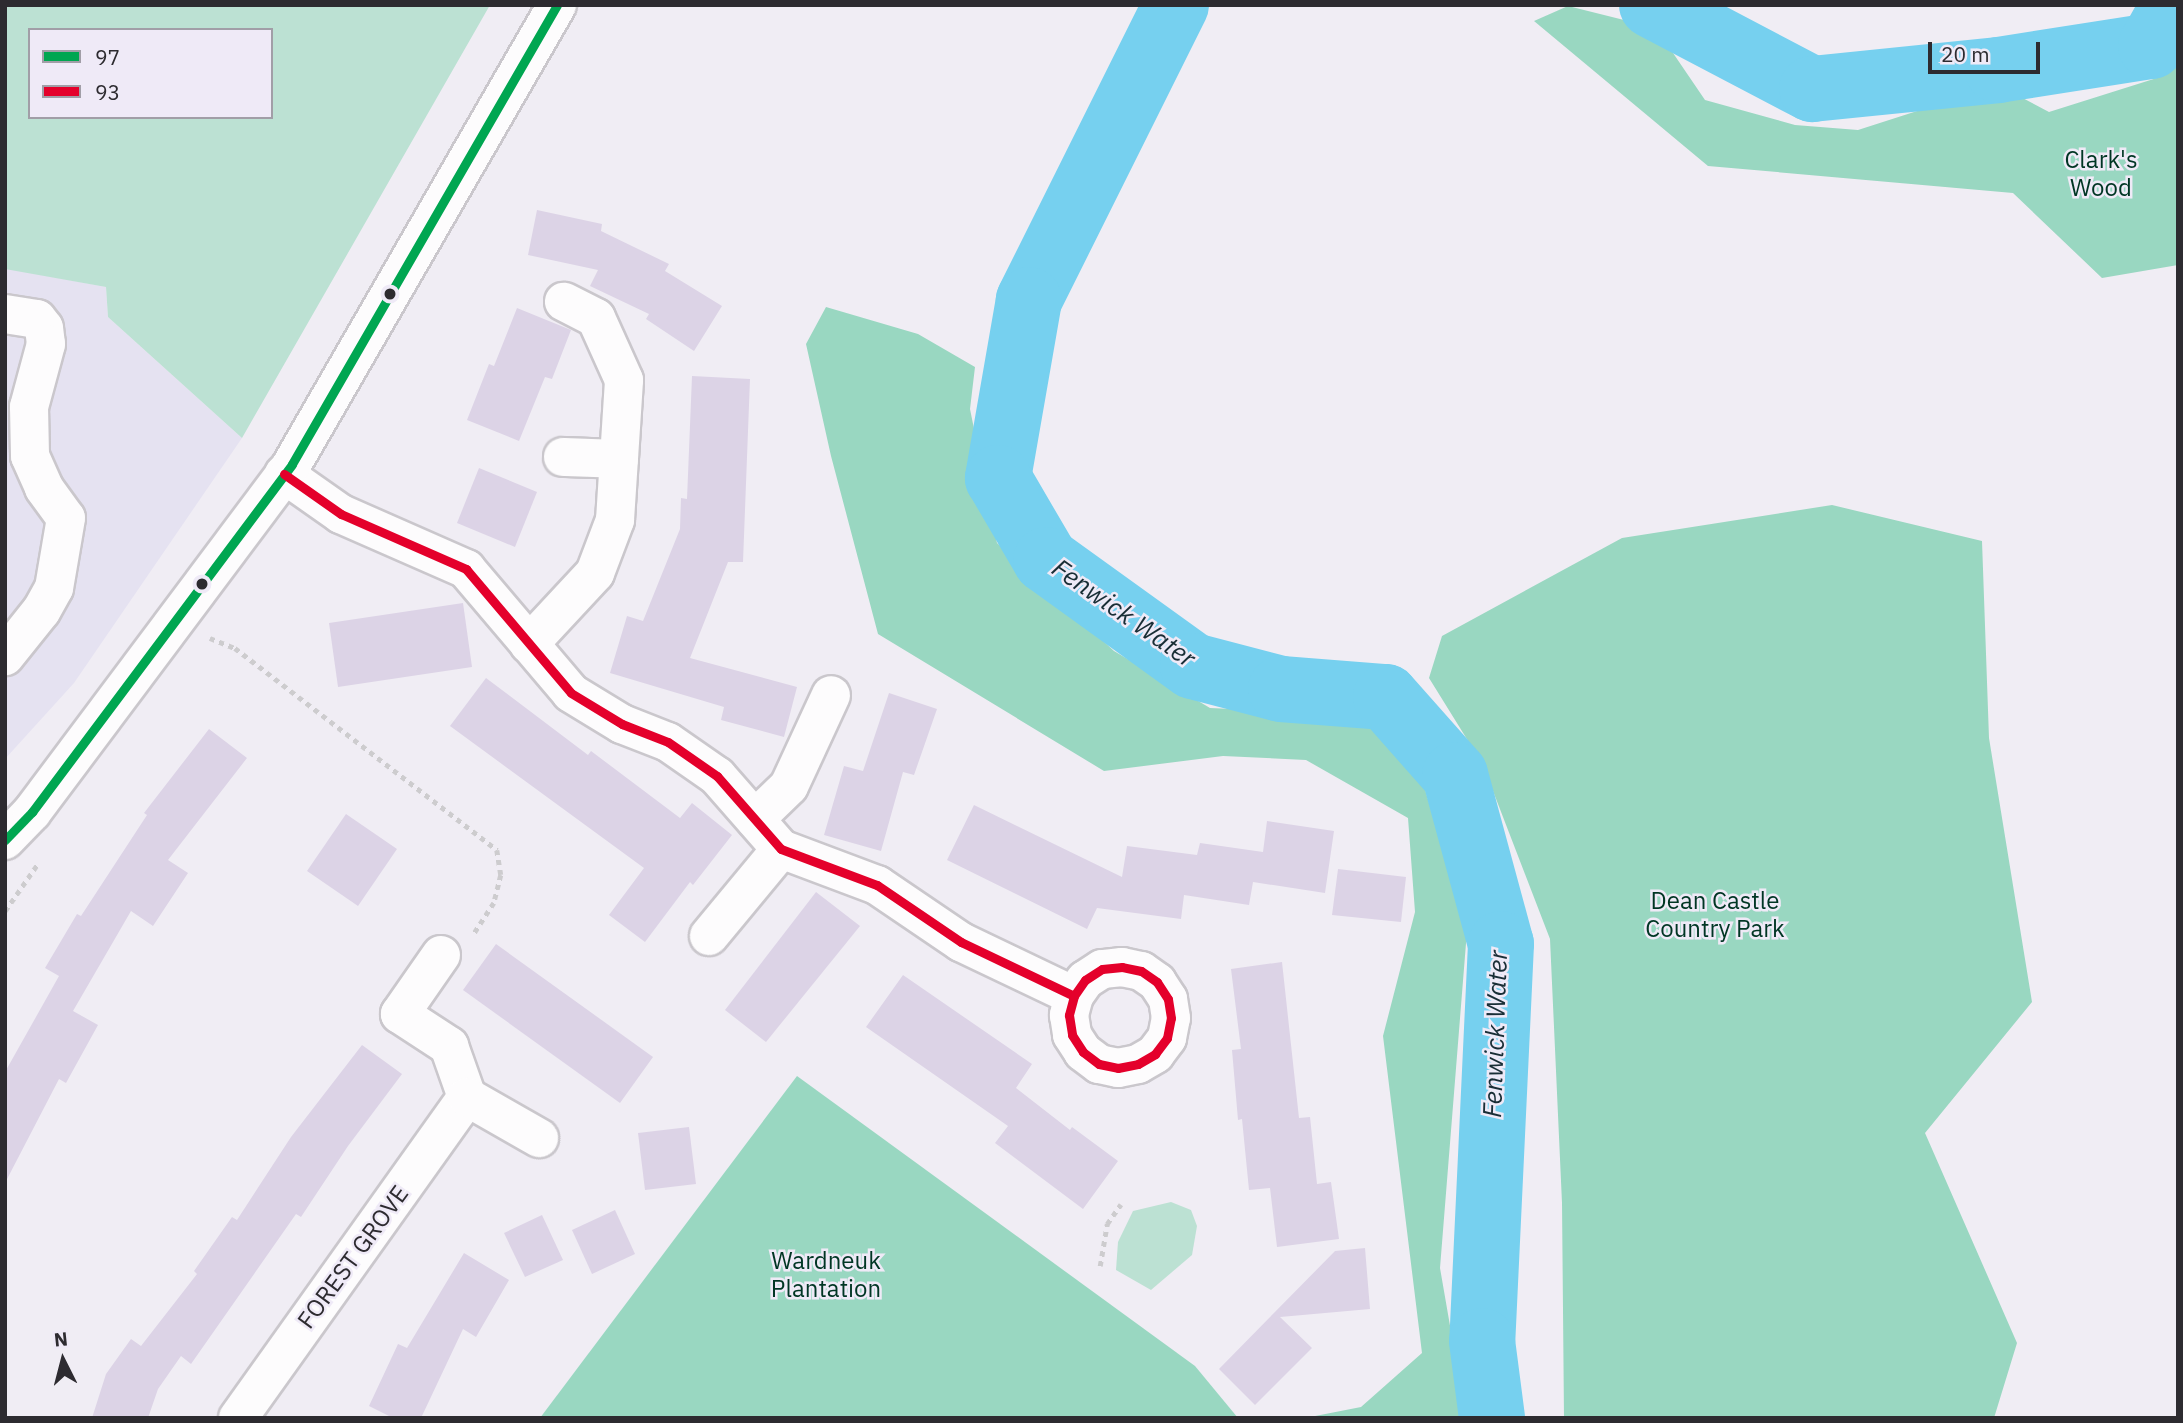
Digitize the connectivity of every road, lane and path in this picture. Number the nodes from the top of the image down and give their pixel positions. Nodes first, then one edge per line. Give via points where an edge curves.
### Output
1 (556, 5) edge
2 (564, 302) dead end
3 (5, 314) edge
4 (563, 457) dead end
5 (619, 459) junction
6 (284, 474) junction
7 (174, 622) junction
8 (529, 644) junction
9 (5, 656) edge
10 (831, 695) dead end
11 (755, 819) junction
12 (5, 840) edge
13 (781, 849) junction
14 (709, 936) dead end
15 (441, 955) joint
16 (1074, 996) dead end
17 (467, 1097) junction
18 (539, 1138) dead end
19 (1121, 1204) dead end
20 (1100, 1266) dead end
21 (238, 1418) edge

1 - 6 street
2 - 5 street via 596,318 624,380
3 - 9 street via 37,319 44,328 46,344 29,407 30,456 44,488 66,518 54,587
4 - 5 street
5 - 8 street via 615,520 595,573
6 - 7 street
6 - 8 street via 341,513 466,569
7 - 12 street via 32,812
7 - 15 path via 234,648 497,850 501,875 494,903 470,940
8 - 11 street via 571,693 622,724 668,742 717,776
10 - 11 street via 789,786
11 - 13 street
13 - 14 street
13 - 16 street via 877,885 961,942
15 - 17 street via 400,1014 449,1046
17 - 18 street
17 - 21 street, FOREST GROVE
19 - 20 path via 1107,1224

